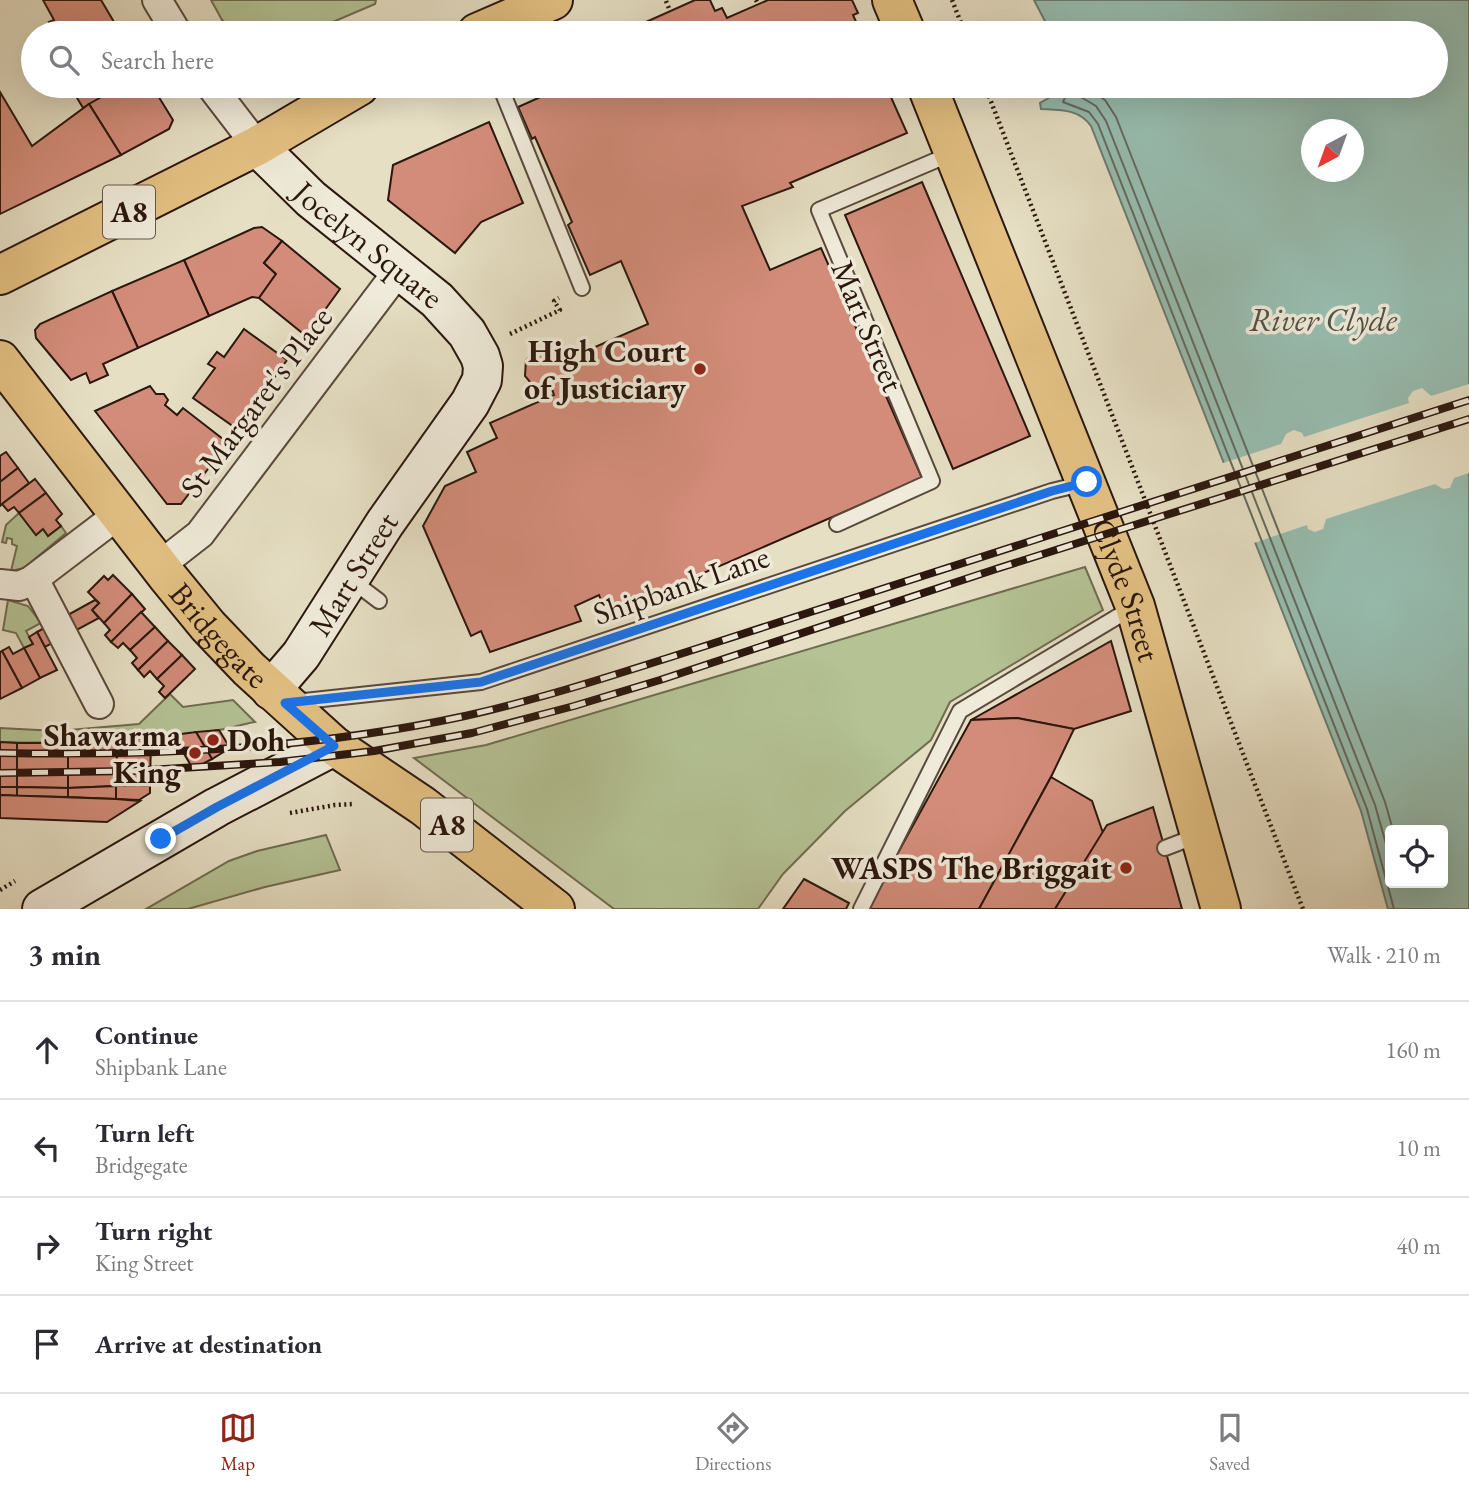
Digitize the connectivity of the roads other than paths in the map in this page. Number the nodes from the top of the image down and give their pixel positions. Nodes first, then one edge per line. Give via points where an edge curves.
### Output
1 (157, 0) edge
2 (553, 0) edge
3 (892, 0) edge
4 (170, 21) edge
5 (505, 21) edge
6 (901, 21) edge
7 (220, 98) edge
8 (339, 98) edge
9 (504, 98) edge
10 (932, 98) edge
11 (257, 146) junction
12 (954, 152) junction
13 (398, 270) junction
14 (0, 275) edge
15 (575, 291) road end
16 (492, 340) joint
17 (0, 359) edge
18 (1087, 482) junction
19 (119, 514) junction
20 (837, 524) dead end
21 (159, 566) junction
22 (349, 578) junction
23 (34, 579) junction
24 (0, 584) edge
25 (379, 601) dead end
26 (1135, 606) junction
27 (278, 697) junction
28 (99, 704) dead end
29 (334, 746) junction
30 (1200, 834) junction
31 (1165, 848) dead end
32 (51, 906) edge
33 (555, 909) edge
34 (861, 909) edge
35 (1221, 909) edge

1 - 4 street
2 - 5 main road
3 - 6 main road
7 - 11 street
8 - 11 main road, A8
9 - 15 lane
10 - 12 main road, Clyde Street
11 - 13 street, Jocelyn Square via 311,199
11 - 14 main road, A8
12 - 18 main road, Clyde Street
12 - 20 lane, Mart Street via 819,210 933,481
13 - 16 street, Jocelyn Square via 450,314
13 - 21 street, St Margaret's Place via 200,534
16 - 22 street, Mart Street via 477,391
17 - 19 main road, Bridgegate / A8
18 - 26 main road, Clyde Street
18 - 27 lane, Shipbank Lane via 481,682
19 - 21 main road, Bridgegate / A8
19 - 23 street
21 - 27 main road, Bridgegate / A8 via 208,626
22 - 25 lane
22 - 27 street, Mart Street
23 - 24 street via 19,586
23 - 28 street
26 - 30 main road, Clyde Street
26 - 34 lane via 960,711
27 - 29 main road, Bridgegate / A8
29 - 32 street via 217,807
29 - 33 main road, Bridgegate / A8 via 423,806
30 - 31 lane
30 - 35 main road, Clyde Street

